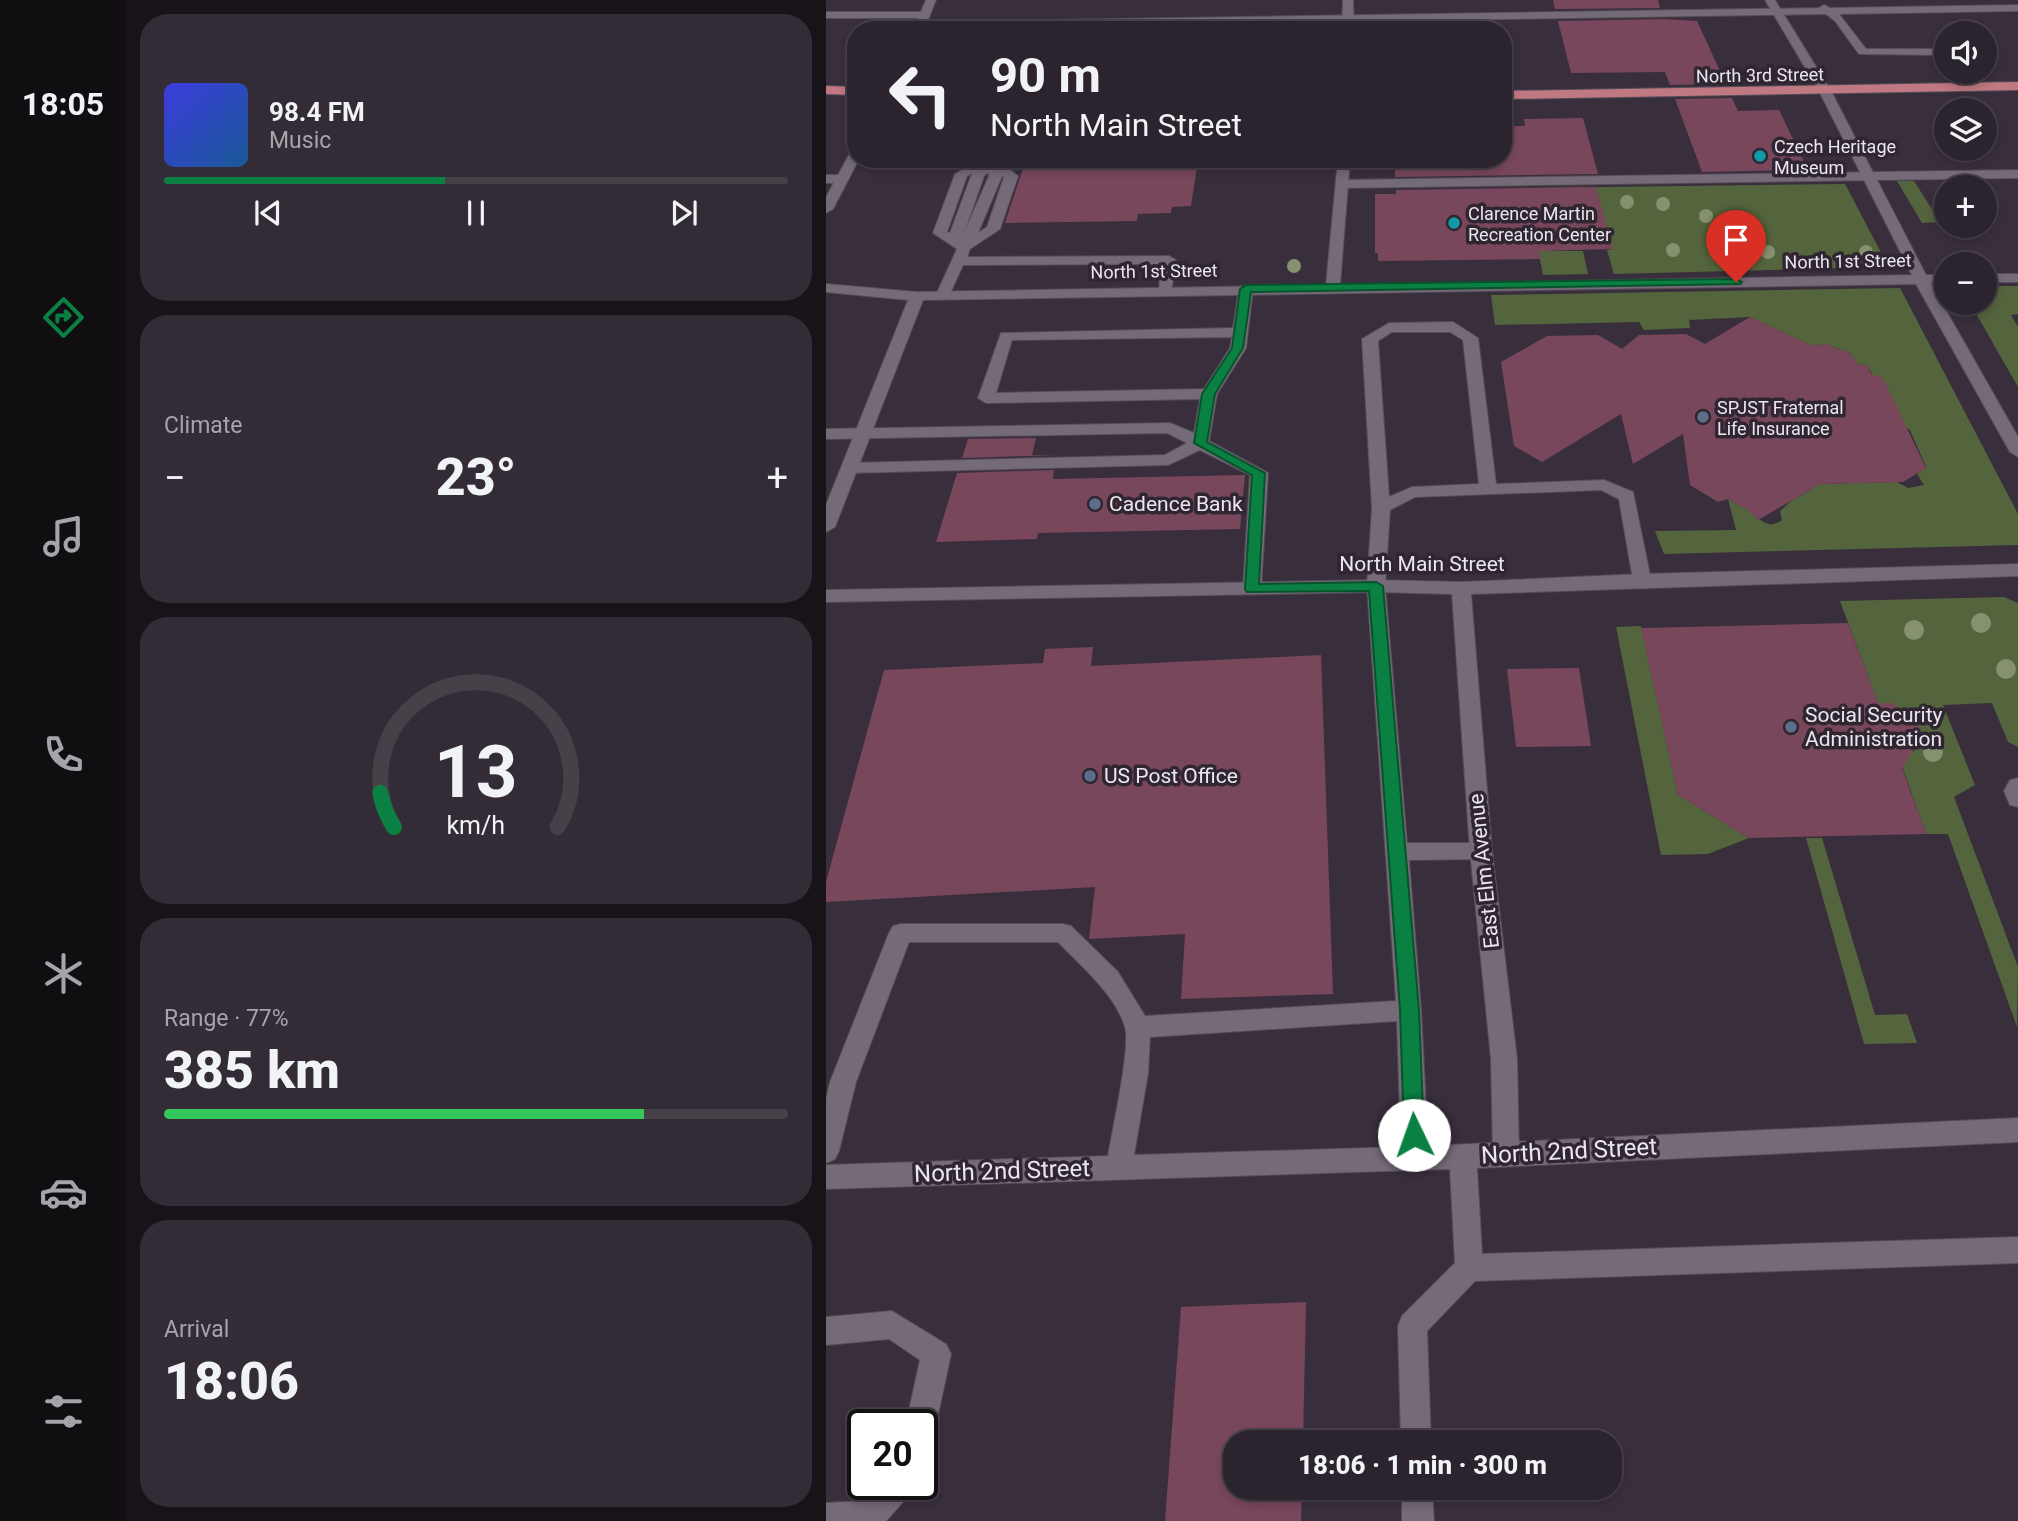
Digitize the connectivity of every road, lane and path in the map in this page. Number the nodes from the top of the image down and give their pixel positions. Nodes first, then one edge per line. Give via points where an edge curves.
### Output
1 (932, 0) edge
2 (1348, 0) edge
3 (1819, 0) edge
4 (1774, 6) edge
5 (2018, 8) edge
6 (1826, 11) junction
7 (826, 15) edge
8 (897, 21) edge
9 (922, 21) edge
10 (1348, 21) edge
11 (1419, 21) edge
12 (1934, 52) edge
13 (1967, 84) edge
14 (2018, 86) edge
15 (1970, 88) junction
16 (826, 90) edge
17 (847, 91) edge
18 (1825, 91) junction
19 (1512, 95) edge
20 (848, 168) edge
21 (984, 168) edge
22 (1000, 168) edge
23 (1343, 168) edge
24 (2018, 174) edge
25 (1867, 177) junction
26 (826, 179) edge
27 (842, 179) junction
28 (1342, 184) junction
29 (826, 209) edge
30 (960, 254) junction
31 (1997, 278) edge
32 (2018, 278) edge
33 (1921, 279) junction
34 (1934, 279) edge
35 (1333, 287) junction
36 (826, 288) edge
37 (1246, 289) junction
38 (1166, 290) junction
39 (943, 295) junction
40 (917, 296) junction
41 (1240, 332) junction
42 (1209, 394) junction
43 (826, 435) edge
44 (1200, 443) junction
45 (856, 451) junction
46 (2018, 452) edge
47 (1488, 489) junction
48 (1381, 508) junction
49 (826, 527) edge
50 (2018, 570) edge
51 (1642, 580) junction
52 (1376, 586) junction
53 (1461, 588) junction
54 (1252, 589) junction
55 (826, 596) edge
56 (2018, 786) edge
57 (2018, 799) edge
58 (1481, 851) junction
59 (1397, 852) junction
60 (1409, 1010) junction
61 (1138, 1027) junction
62 (2018, 1130) edge
63 (826, 1151) edge
64 (1506, 1154) junction
65 (1463, 1157) junction
66 (1415, 1158) junction
67 (1119, 1168) junction
68 (826, 1177) edge
69 (2018, 1250) edge
70 (1469, 1268) junction
71 (826, 1331) edge
72 (924, 1409) edge
73 (1416, 1430) edge
74 (884, 1500) edge
75 (1417, 1500) edge
76 (826, 1519) edge
77 (1418, 1521) edge

1 - 9 street
2 - 10 street
3 - 6 street
4 - 6 street
4 - 11 street
4 - 18 street
5 - 6 street
6 - 12 street via 1839,19 1863,52
7 - 8 street
13 - 15 street
14 - 15 main road, North 3rd Street
15 - 18 main road, North 3rd Street
16 - 17 main road
18 - 19 main road, North 3rd Street
18 - 25 street
20 - 27 street
21 - 30 street via 956,232
22 - 30 street via 1011,176 993,229
23 - 28 street
24 - 25 street
25 - 28 street
25 - 33 street
26 - 27 street
27 - 29 street
28 - 35 street
30 - 38 street via 1169,260
30 - 39 street
31 - 32 street
33 - 34 street, North 1st Street
33 - 35 street, North 1st Street
33 - 46 street
35 - 37 street, North 1st Street
36 - 40 street, North 1st Street
37 - 38 street, North 1st Street
37 - 41 street
38 - 39 street, North 1st Street
39 - 40 street, North 1st Street
40 - 45 street
41 - 42 street via 1238,348
41 - 42 street via 1006,336 986,398
42 - 44 street
43 - 45 street
44 - 45 street via 1168,460
44 - 45 street via 1170,428
44 - 54 street via 1259,473
45 - 49 street
47 - 48 street via 1412,492
47 - 48 street via 1470,338 1452,327 1389,328 1370,339
47 - 51 street via 1604,485 1627,496
48 - 52 street
50 - 51 street, North Main Street
51 - 53 street, North Main Street
52 - 53 street, North Main Street
52 - 54 street, North Main Street
52 - 59 street
53 - 58 street, East Elm Avenue
54 - 55 street, North Main Street
56 - 57 street
58 - 59 street
58 - 64 street, East Elm Avenue via 1504,1059
59 - 60 street
60 - 61 street
60 - 66 street
61 - 63 street via 1110,979 1063,933 901,933 843,1082
61 - 67 street
62 - 64 street, North 2nd Street
64 - 65 street, North 2nd Street
65 - 66 street, North 2nd Street
65 - 70 street
66 - 67 street, North 2nd Street
67 - 68 street, North 2nd Street
69 - 70 street
70 - 73 street via 1412,1326
71 - 72 street via 892,1325 936,1354
74 - 76 street via 869,1517
75 - 77 street

